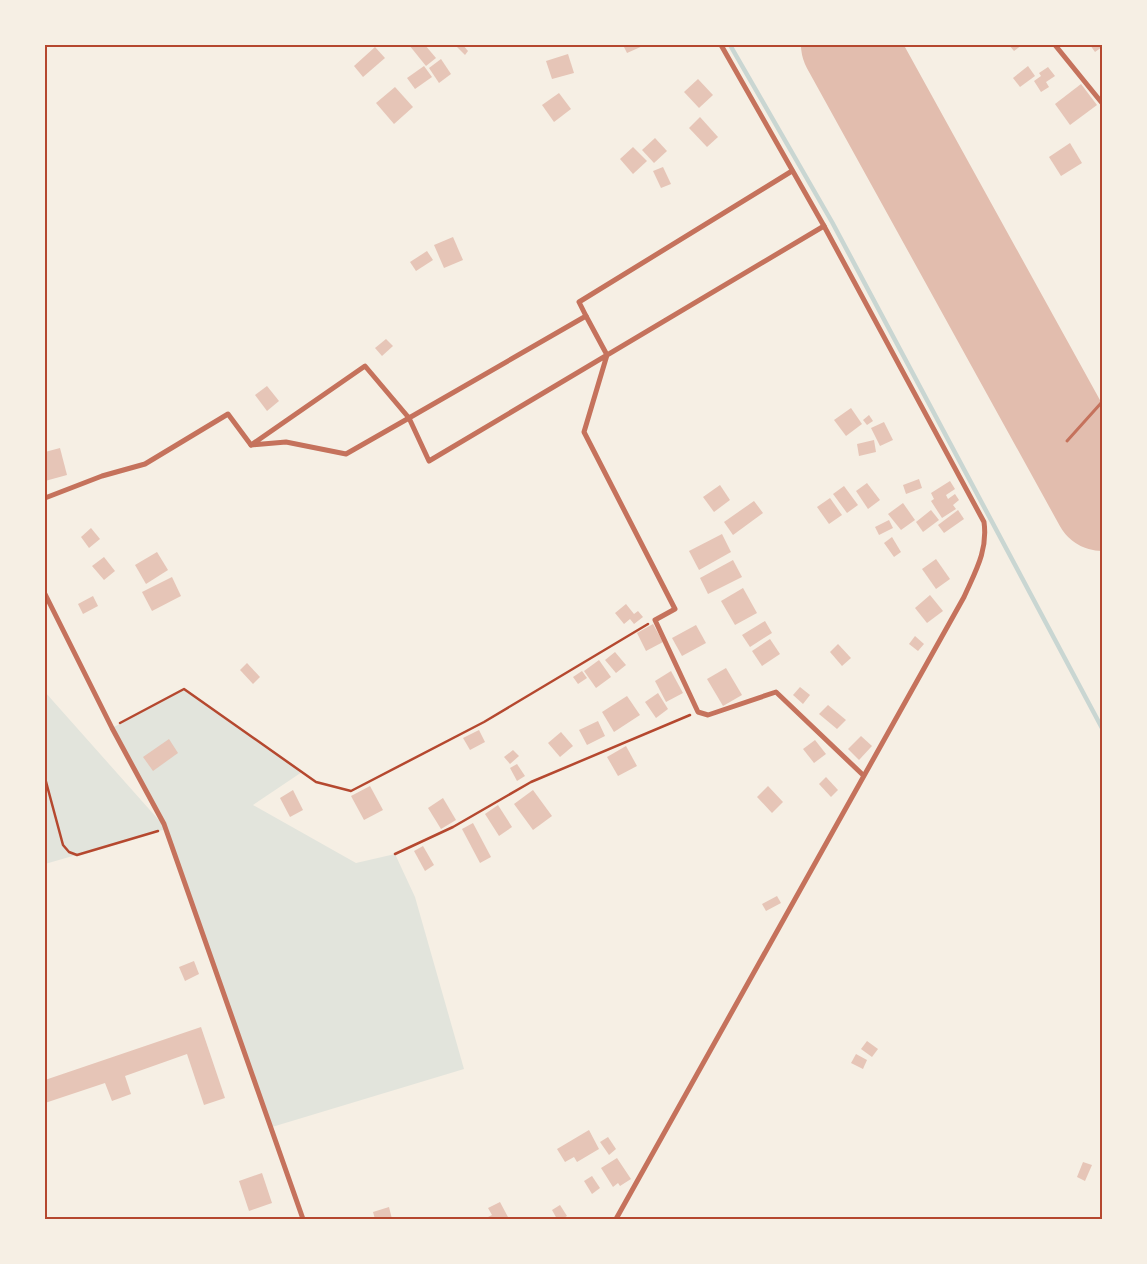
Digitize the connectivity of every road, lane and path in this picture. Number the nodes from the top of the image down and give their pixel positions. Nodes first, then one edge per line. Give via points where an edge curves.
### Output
1 (721, 45) edge
2 (1055, 45) edge
3 (1102, 103) edge
4 (792, 170) junction
5 (824, 226) junction
6 (586, 316) junction
7 (607, 355) junction
8 (1102, 402) edge
9 (409, 418) junction
10 (1067, 440) dead end
11 (251, 445) junction
12 (45, 498) edge
13 (45, 594) edge
14 (655, 620) junction
15 (698, 712) junction
16 (112, 728) junction
17 (863, 775) junction
18 (45, 778) edge
19 (166, 828) junction
20 (395, 854) dead end
21 (304, 1219) edge
22 (616, 1219) edge

1 - 4 street
2 - 3 street
4 - 5 street
4 - 6 street via 579,302
5 - 7 street
5 - 17 street via 984,522 987,539 964,597
6 - 7 street
6 - 9 street
7 - 9 street via 429,460
7 - 14 street via 584,432 675,609
8 - 10 lane
9 - 11 street via 346,454 286,442
9 - 11 street via 365,366
11 - 12 street via 228,414 145,464
13 - 16 street
14 - 15 street
14 - 16 path via 484,722 351,792 316,782 184,689
15 - 17 street via 708,715 776,692
15 - 20 path via 531,782 453,827
16 - 19 street
17 - 22 street
18 - 19 path via 63,845 69,852 77,855
19 - 21 street

